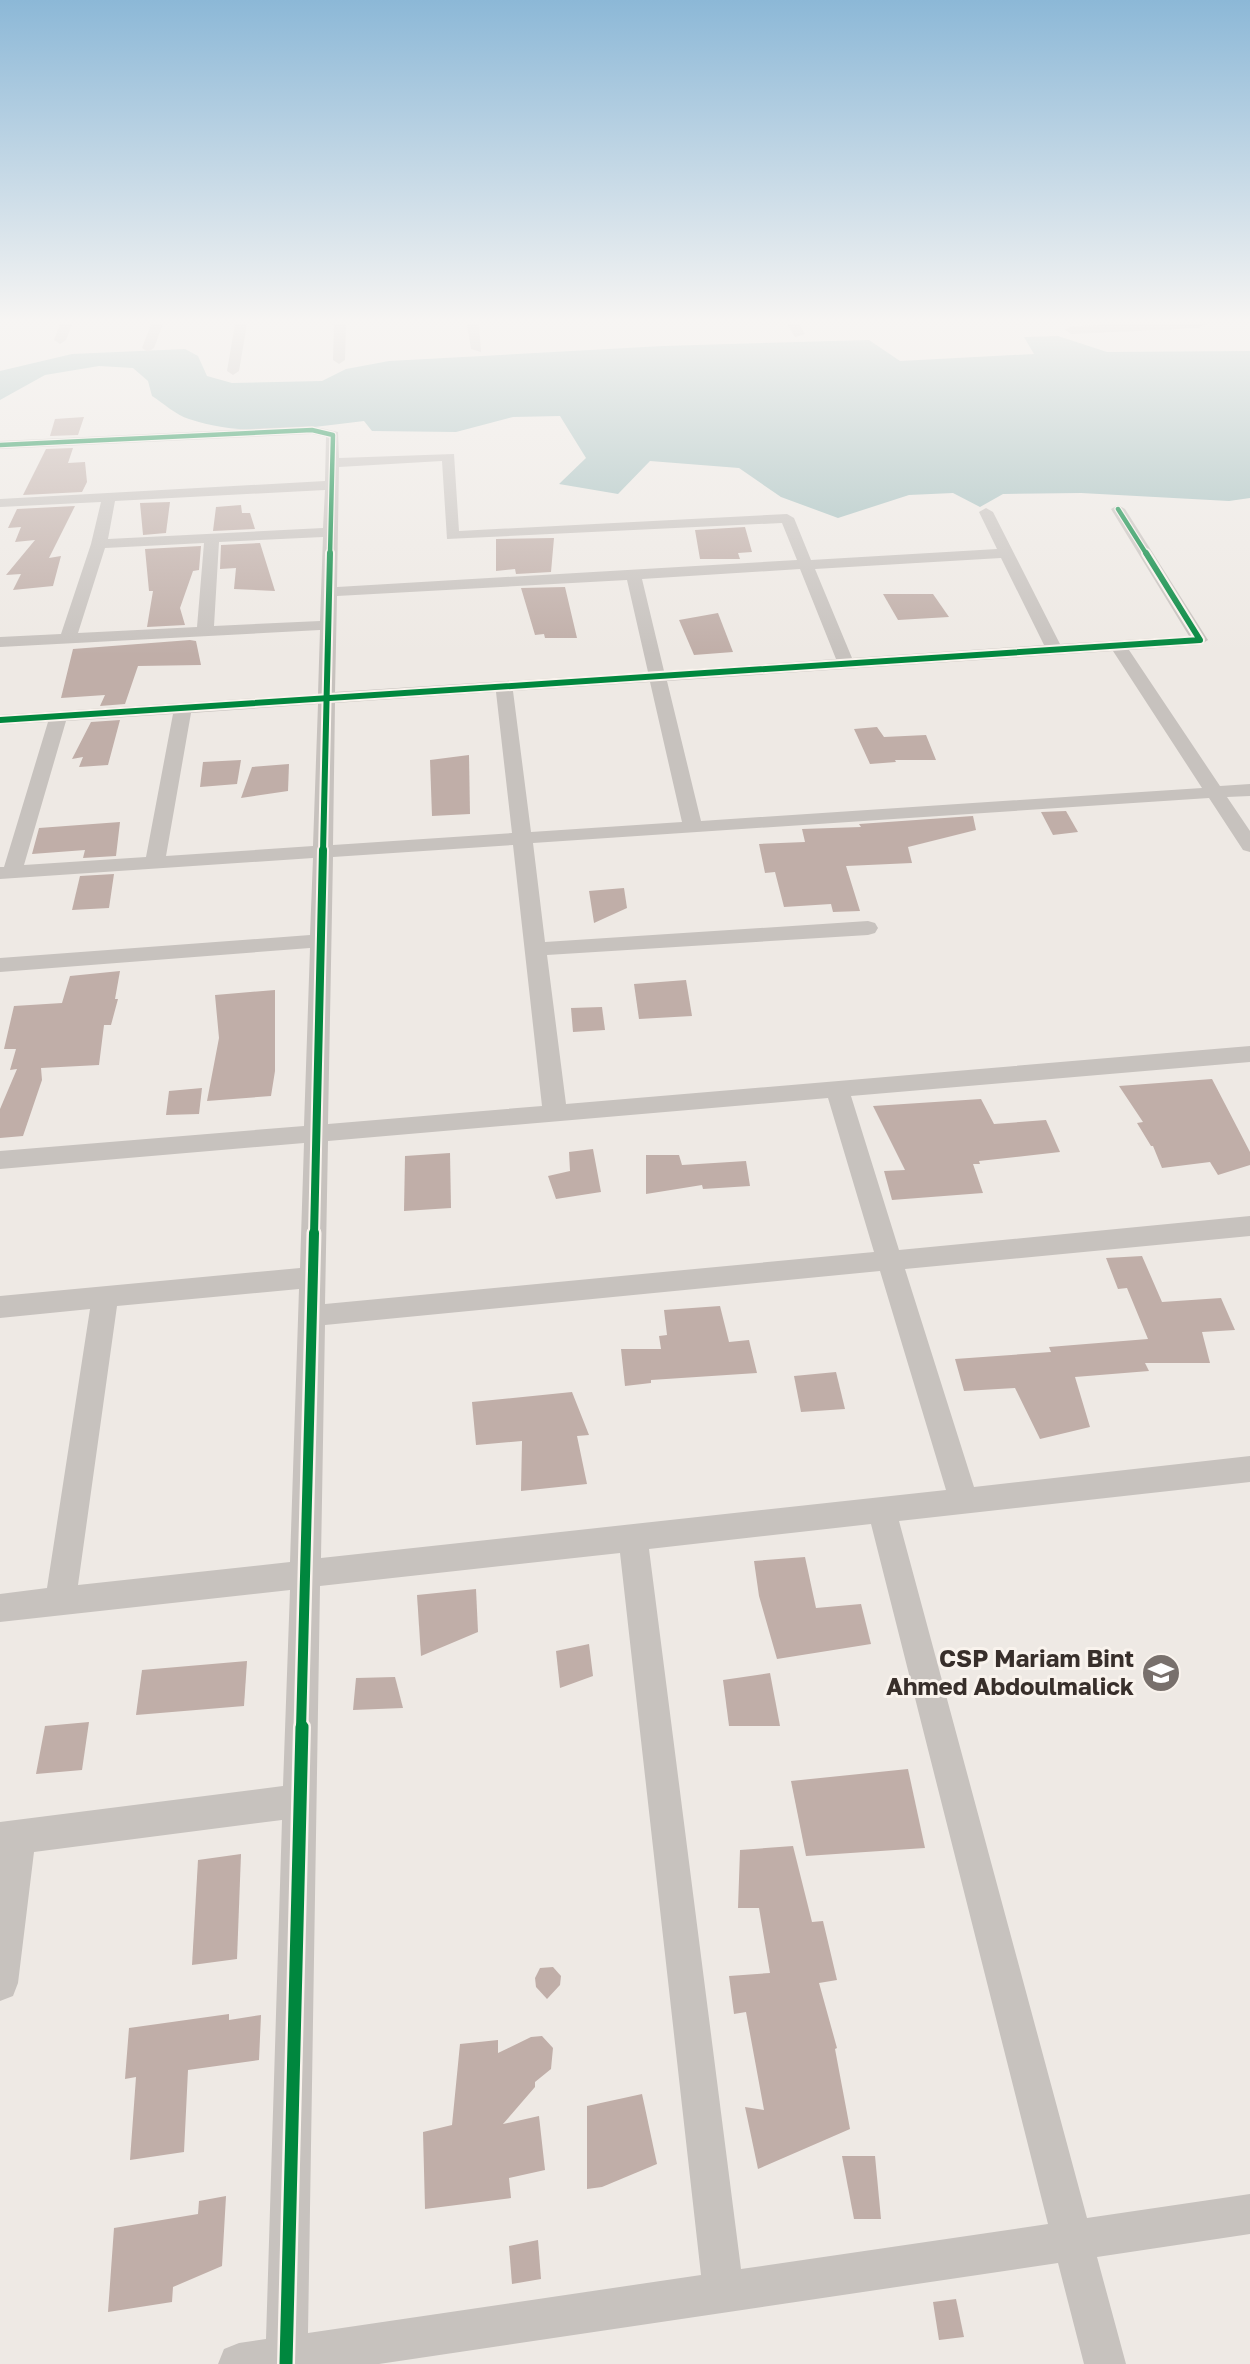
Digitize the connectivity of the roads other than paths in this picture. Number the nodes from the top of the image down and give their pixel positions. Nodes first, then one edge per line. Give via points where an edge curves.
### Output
1 (208, 434) edge
2 (332, 434) edge
3 (0, 445) edge
4 (332, 474) junction
5 (109, 497) junction
6 (1, 506) edge
7 (1118, 509) dead end
8 (986, 512) dead end
9 (331, 532) junction
10 (212, 538) junction
11 (99, 544) junction
12 (1006, 553) junction
13 (805, 563) junction
14 (633, 574) junction
15 (329, 592) junction
16 (329, 625) junction
17 (205, 631) junction
18 (68, 638) junction
19 (0, 642) edge
20 (1118, 646) junction
21 (1055, 650) junction
22 (846, 664) junction
23 (657, 676) junction
24 (504, 687) junction
25 (327, 698) junction
26 (183, 708) junction
27 (59, 716) junction
28 (0, 720) edge
29 (1250, 790) edge
30 (1215, 792) junction
31 (693, 827) junction
32 (522, 838) junction
33 (1250, 846) edge
34 (323, 852) junction
35 (155, 863) junction
36 (6, 873) edge
37 (868, 928) dead end
38 (321, 941) junction
39 (535, 949) junction
40 (0, 965) edge
41 (1250, 1054) edge
42 (837, 1089) junction
43 (555, 1112) junction
44 (316, 1133) junction
45 (0, 1160) edge
46 (1250, 1226) edge
47 (890, 1261) junction
48 (313, 1277) junction
49 (105, 1296) junction
50 (0, 1307) edge
51 (312, 1316) junction
52 (1250, 1469) edge
53 (964, 1501) junction
54 (882, 1510) junction
55 (633, 1538) junction
56 (306, 1574) junction
57 (60, 1601) junction
58 (0, 1608) edge
59 (300, 1801) junction
60 (9, 1838) edge
61 (0, 1983) edge
62 (1250, 2214) edge
63 (1073, 2241) junction
64 (723, 2292) junction
65 (286, 2361) edge
66 (239, 2364) edge
67 (1105, 2364) edge

1 - 3 street
2 - 4 street
4 - 5 street
4 - 9 street
4 - 13 street via 449,457 452,536 781,517 789,521
5 - 6 street
5 - 11 street
7 - 20 street via 1200,640
8 - 12 street
9 - 10 street
9 - 15 street
10 - 11 street
10 - 17 street
11 - 18 street
12 - 13 street
12 - 21 street
13 - 14 street
13 - 22 street
14 - 15 street
14 - 23 street
15 - 16 street
16 - 17 street
16 - 25 street
17 - 18 street
18 - 19 street
20 - 21 street
20 - 30 street
21 - 22 street
22 - 23 street
23 - 24 street
23 - 31 street
24 - 25 street
24 - 32 street
25 - 26 street
25 - 34 street
26 - 27 street
26 - 35 street
27 - 28 street
27 - 36 street
29 - 30 street
30 - 31 street
30 - 33 street
31 - 32 street
32 - 34 street
32 - 39 street
34 - 35 street
34 - 38 street
35 - 36 street
37 - 39 street
38 - 40 street
38 - 44 street
39 - 43 street
41 - 42 street
42 - 43 street
42 - 47 street
43 - 44 street
44 - 45 street
44 - 48 street
46 - 47 street
47 - 51 street
47 - 53 street
48 - 49 street
48 - 51 street
49 - 50 street
49 - 57 street
51 - 56 street
52 - 53 street
53 - 54 street
54 - 55 street
54 - 63 street
55 - 56 street
55 - 64 street
56 - 57 street
56 - 59 street
57 - 58 street
59 - 60 street
59 - 65 street
60 - 61 street
62 - 63 street
63 - 64 street
63 - 67 street
64 - 65 street
65 - 66 street

